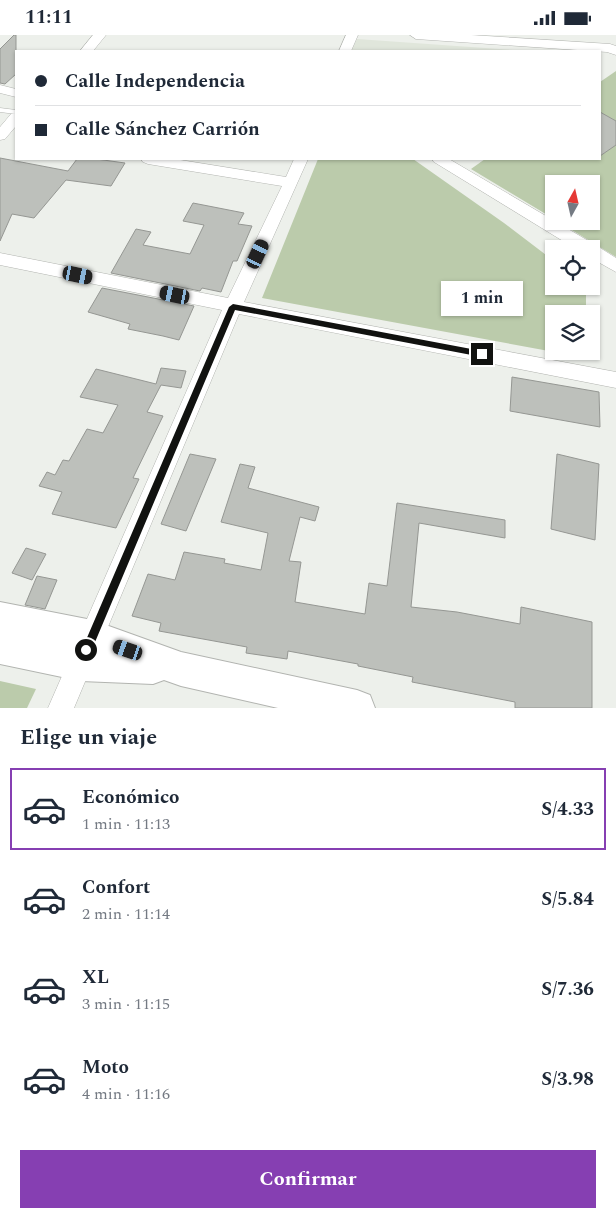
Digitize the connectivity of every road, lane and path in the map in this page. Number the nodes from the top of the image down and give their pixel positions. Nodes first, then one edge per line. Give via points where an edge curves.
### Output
1 (100, 35) edge
2 (352, 35) edge
3 (416, 35) edge
4 (614, 47) edge
5 (87, 50) edge
6 (345, 50) edge
7 (0, 89) edge
8 (15, 93) edge
9 (0, 110) edge
10 (15, 112) edge
11 (15, 119) edge
12 (6, 135) edge
13 (154, 160) edge
14 (301, 160) edge
15 (441, 160) edge
16 (291, 183) junction
17 (575, 240) edge
18 (600, 256) edge
19 (0, 259) edge
20 (616, 266) edge
21 (233, 307) junction
22 (616, 380) edge
23 (0, 618) edge
24 (0, 647) edge
25 (86, 650) junction
26 (61, 708) edge
27 (357, 708) edge

1 - 5 street
2 - 6 street
3 - 4 street
7 - 8 street
9 - 10 lane
11 - 12 street
13 - 16 street
14 - 16 street
15 - 17 street
16 - 21 street
18 - 20 street
19 - 21 street
21 - 22 street
21 - 25 street
23 - 25 main road
24 - 25 main road
25 - 26 street
25 - 27 main road

